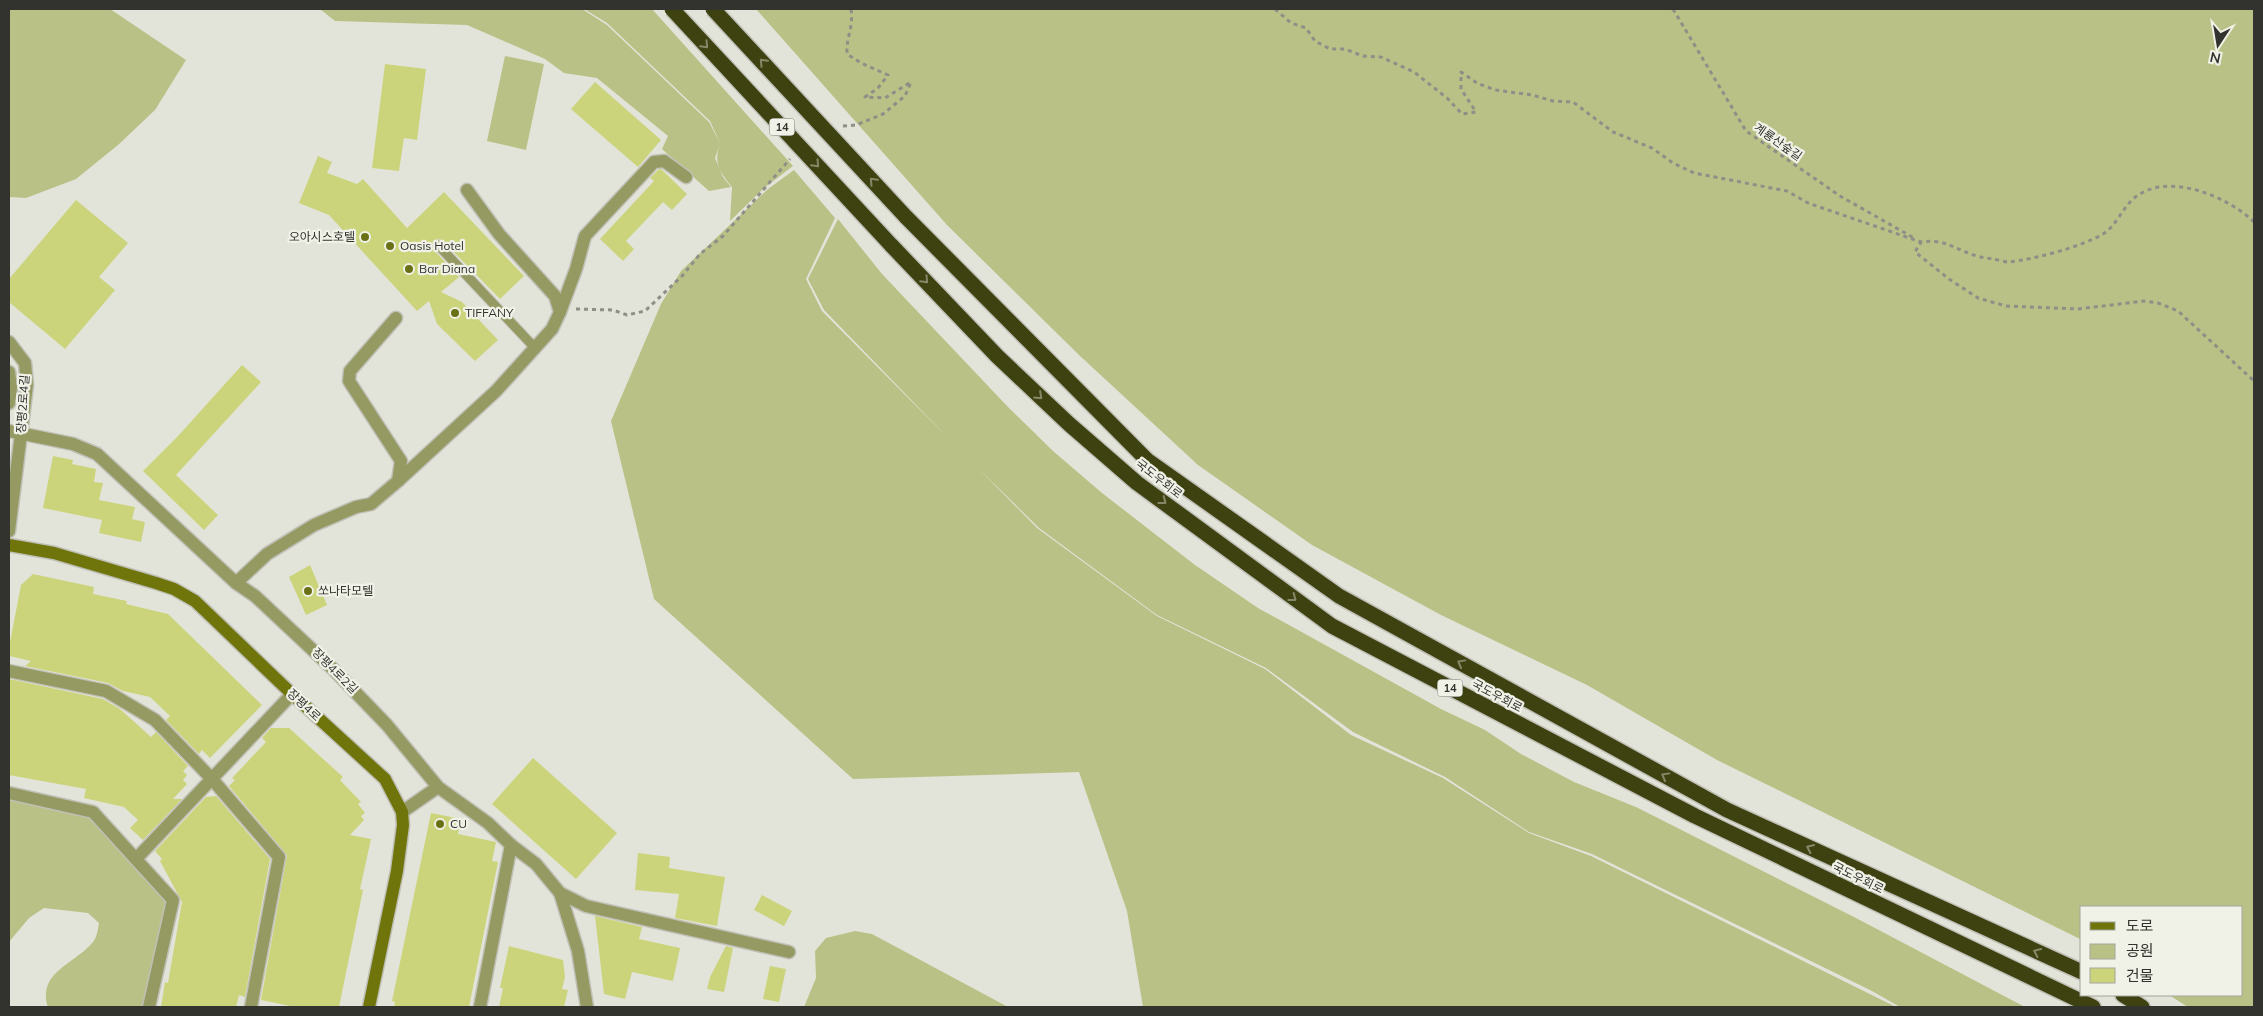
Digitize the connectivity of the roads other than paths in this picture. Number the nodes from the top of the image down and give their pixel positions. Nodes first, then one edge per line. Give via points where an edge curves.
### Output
1 (672, 9) edge
2 (713, 9) edge
3 (686, 177) dead end
4 (467, 190) dead end
5 (438, 245) dead end
6 (560, 312) junction
7 (396, 318) dead end
8 (9, 342) edge
9 (534, 348) junction
10 (9, 372) edge
11 (9, 403) edge
12 (9, 431) edge
13 (22, 434) junction
14 (398, 481) junction
15 (9, 531) edge
16 (9, 545) edge
17 (236, 583) junction
18 (9, 671) edge
19 (292, 694) junction
20 (212, 779) junction
21 (438, 787) junction
22 (9, 793) edge
23 (402, 812) junction
24 (511, 845) junction
25 (136, 860) junction
26 (560, 893) junction
27 (789, 952) dead end
28 (2080, 971) edge
29 (2125, 996) edge
30 (149, 1007) edge
31 (251, 1007) edge
32 (369, 1007) edge
33 (480, 1007) edge
34 (586, 1007) edge
35 (2093, 1007) edge
36 (2142, 1007) edge

1 -> 35 highway, 국도우회로 / 14, bridge via 997,356 1137,483 1332,626 1694,816
28 -> 2 highway, 국도우회로 / 14, bridge via 1727,810 1339,596 1147,460 906,217
3 - 6 street via 664,161 654,162 584,236
4 - 6 street via 499,234 555,296
5 - 9 lane
6 - 9 street via 552,329
7 - 14 street via 350,371 349,381 401,461
8 - 13 street, 장평2로4길 via 25,363 27,385
9 - 14 street via 496,390
10 - 11 street, 장평2로4길
12 - 13 street, 장평4로2길
13 - 15 street, 장평2로4길
13 - 17 street, 장평4로2길 via 73,444 97,454
14 - 17 street via 371,504 314,525 267,554
16 - 19 street, 장평4로 via 54,553 174,589 195,601
17 - 21 street, 장평4로2길 via 275,614 388,724
18 - 20 street via 106,691 155,720
19 - 20 street
19 - 23 street, 장평4로 via 385,779
20 - 25 street
20 - 31 street via 280,857
21 - 23 street
21 - 24 street, 장평4로2길 via 488,823
22 - 25 street via 93,812
23 - 32 street, 장평4로 via 397,871
24 - 26 street, 장평4로2길 via 536,864
24 - 33 street
25 - 30 street via 173,900
26 - 27 street via 586,906
26 - 34 street via 578,951
29 - 36 highway

